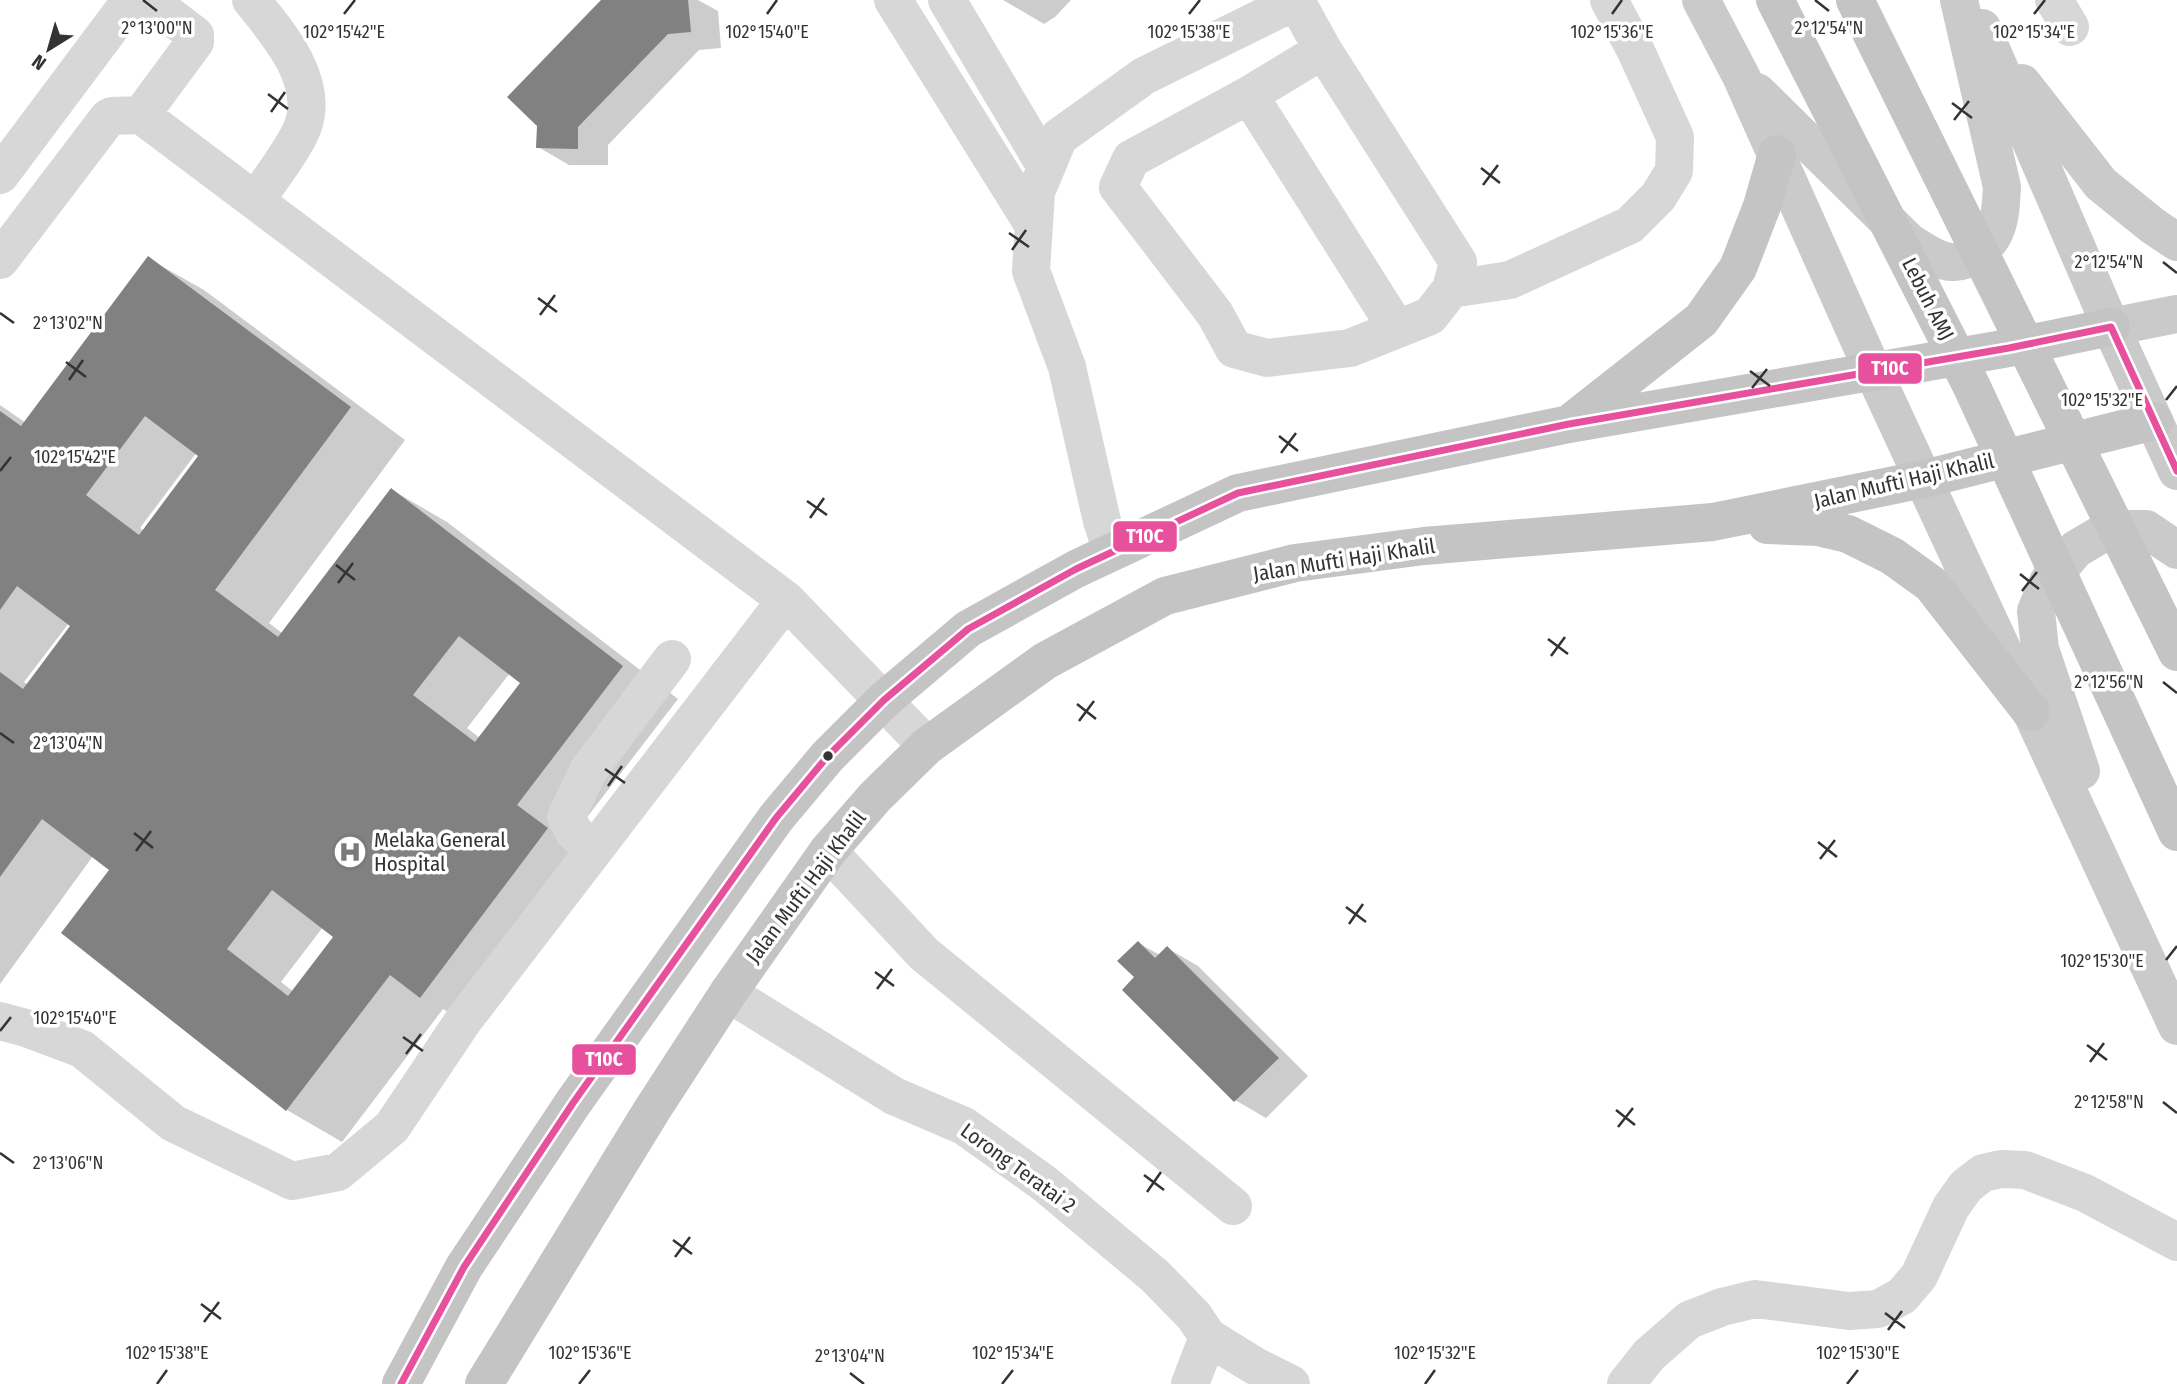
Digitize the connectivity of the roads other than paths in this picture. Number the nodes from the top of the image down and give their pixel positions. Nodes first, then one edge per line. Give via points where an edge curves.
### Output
1 (131, 0) edge
2 (149, 0) edge
3 (251, 0) edge
4 (893, 0) edge
5 (947, 0) edge
6 (1609, 0) edge
7 (1701, 0) edge
8 (1775, 0) edge
9 (1856, 0) edge
10 (1959, 0) edge
11 (1967, 0) edge
12 (1297, 1) edge
13 (1990, 43) junction
14 (1323, 50) junction
15 (1741, 76) junction
16 (1249, 95) junction
17 (141, 116) junction
18 (1776, 154) junction
19 (1046, 167) junction
20 (0, 175) edge
21 (256, 200) junction
22 (1034, 226) junction
23 (2177, 242) edge
24 (0, 260) edge
25 (1451, 289) junction
26 (2177, 314) edge
27 (2111, 327) junction
28 (1397, 329) junction
29 (1873, 372) junction
30 (2166, 418) edge
31 (1569, 424) junction
32 (2177, 471) edge
33 (1924, 480) junction
34 (1713, 522) junction
35 (2177, 550) edge
36 (1112, 551) junction
37 (786, 600) junction
38 (2177, 652) edge
39 (672, 659) dead end
40 (884, 700) junction
41 (2031, 712) junction
42 (927, 746) junction
43 (2177, 832) edge
44 (593, 851) junction
45 (828, 851) junction
46 (2137, 939) junction
47 (728, 993) junction
48 (0, 1021) edge
49 (2177, 1026) edge
50 (1234, 1206) dead end
51 (2177, 1242) edge
52 (1208, 1337) junction
53 (401, 1384) edge
54 (484, 1384) edge
55 (1190, 1384) edge
56 (1292, 1384) edge
57 (1626, 1384) edge

1 - 20 street
2 - 17 street via 194,36 195,42
3 - 21 street via 274,28 303,78 306,110 303,127
4 - 22 street
5 - 19 street
6 - 25 street via 1675,137 1674,171 1658,197 1630,225 1510,280
7 - 15 main road
8 - 43 highway, Lebuh AMJ via 1972,387
9 - 38 highway
10 - 15 main road via 2002,187 1995,233 1971,258 1954,262 1932,257 1909,242
11 - 13 main road
12 - 14 street
12 - 19 street via 1144,76 1059,137
13 - 23 main road via 2101,184
13 - 27 main road
14 - 16 street
14 - 25 street via 1458,262
15 - 18 main road
16 - 28 street
16 - 28 street via 1131,159 1118,187 1215,314 1234,349 1267,358 1350,348
17 - 21 street
17 - 24 street via 108,118
18 - 29 main road
18 - 31 highway via 1738,268 1701,320
19 - 22 street via 1036,192
21 - 37 street
22 - 36 street via 1031,271 1067,367
25 - 28 street via 1430,316
26 - 27 main road
27 - 29 highway
27 - 30 main road
29 - 31 highway
29 - 33 main road
30 - 32 main road
30 - 33 highway, Jalan Mufti Haji Khalil
31 - 36 highway via 1238,492
33 - 34 highway, Jalan Mufti Haji Khalil
33 - 41 main road
34 - 41 highway via 1818,527 1848,534 1892,556 1931,584
34 - 42 highway, Jalan Mufti Haji Khalil via 1424,545 1295,563 1164,596 1045,661
35 - 46 main road via 2146,529 2110,529 2076,549 2048,582 2036,611 2040,649
36 - 40 highway via 968,629
37 - 40 street
37 - 44 street
39 - 44 street via 588,771 566,817
40 - 42 street
40 - 53 highway via 827,757 776,818 669,967 464,1267
41 - 46 main road
42 - 45 highway, Jalan Mufti Haji Khalil via 874,797
44 - 48 street via 463,1021 392,1127 338,1172 292,1181 173,1123 82,1049
45 - 47 highway, Jalan Mufti Haji Khalil
45 - 50 street via 924,954
46 - 49 main road
47 - 52 street, Lorong Teratai 2 via 894,1096 964,1126 1045,1184 1155,1276
47 - 54 highway, Jalan Mufti Haji Khalil
51 - 57 street via 2085,1193 2025,1170 1983,1173 1951,1207 1919,1276 1902,1296 1878,1309 1849,1311 1755,1299 1722,1307 1689,1320 1649,1355
52 - 55 street
52 - 56 street

